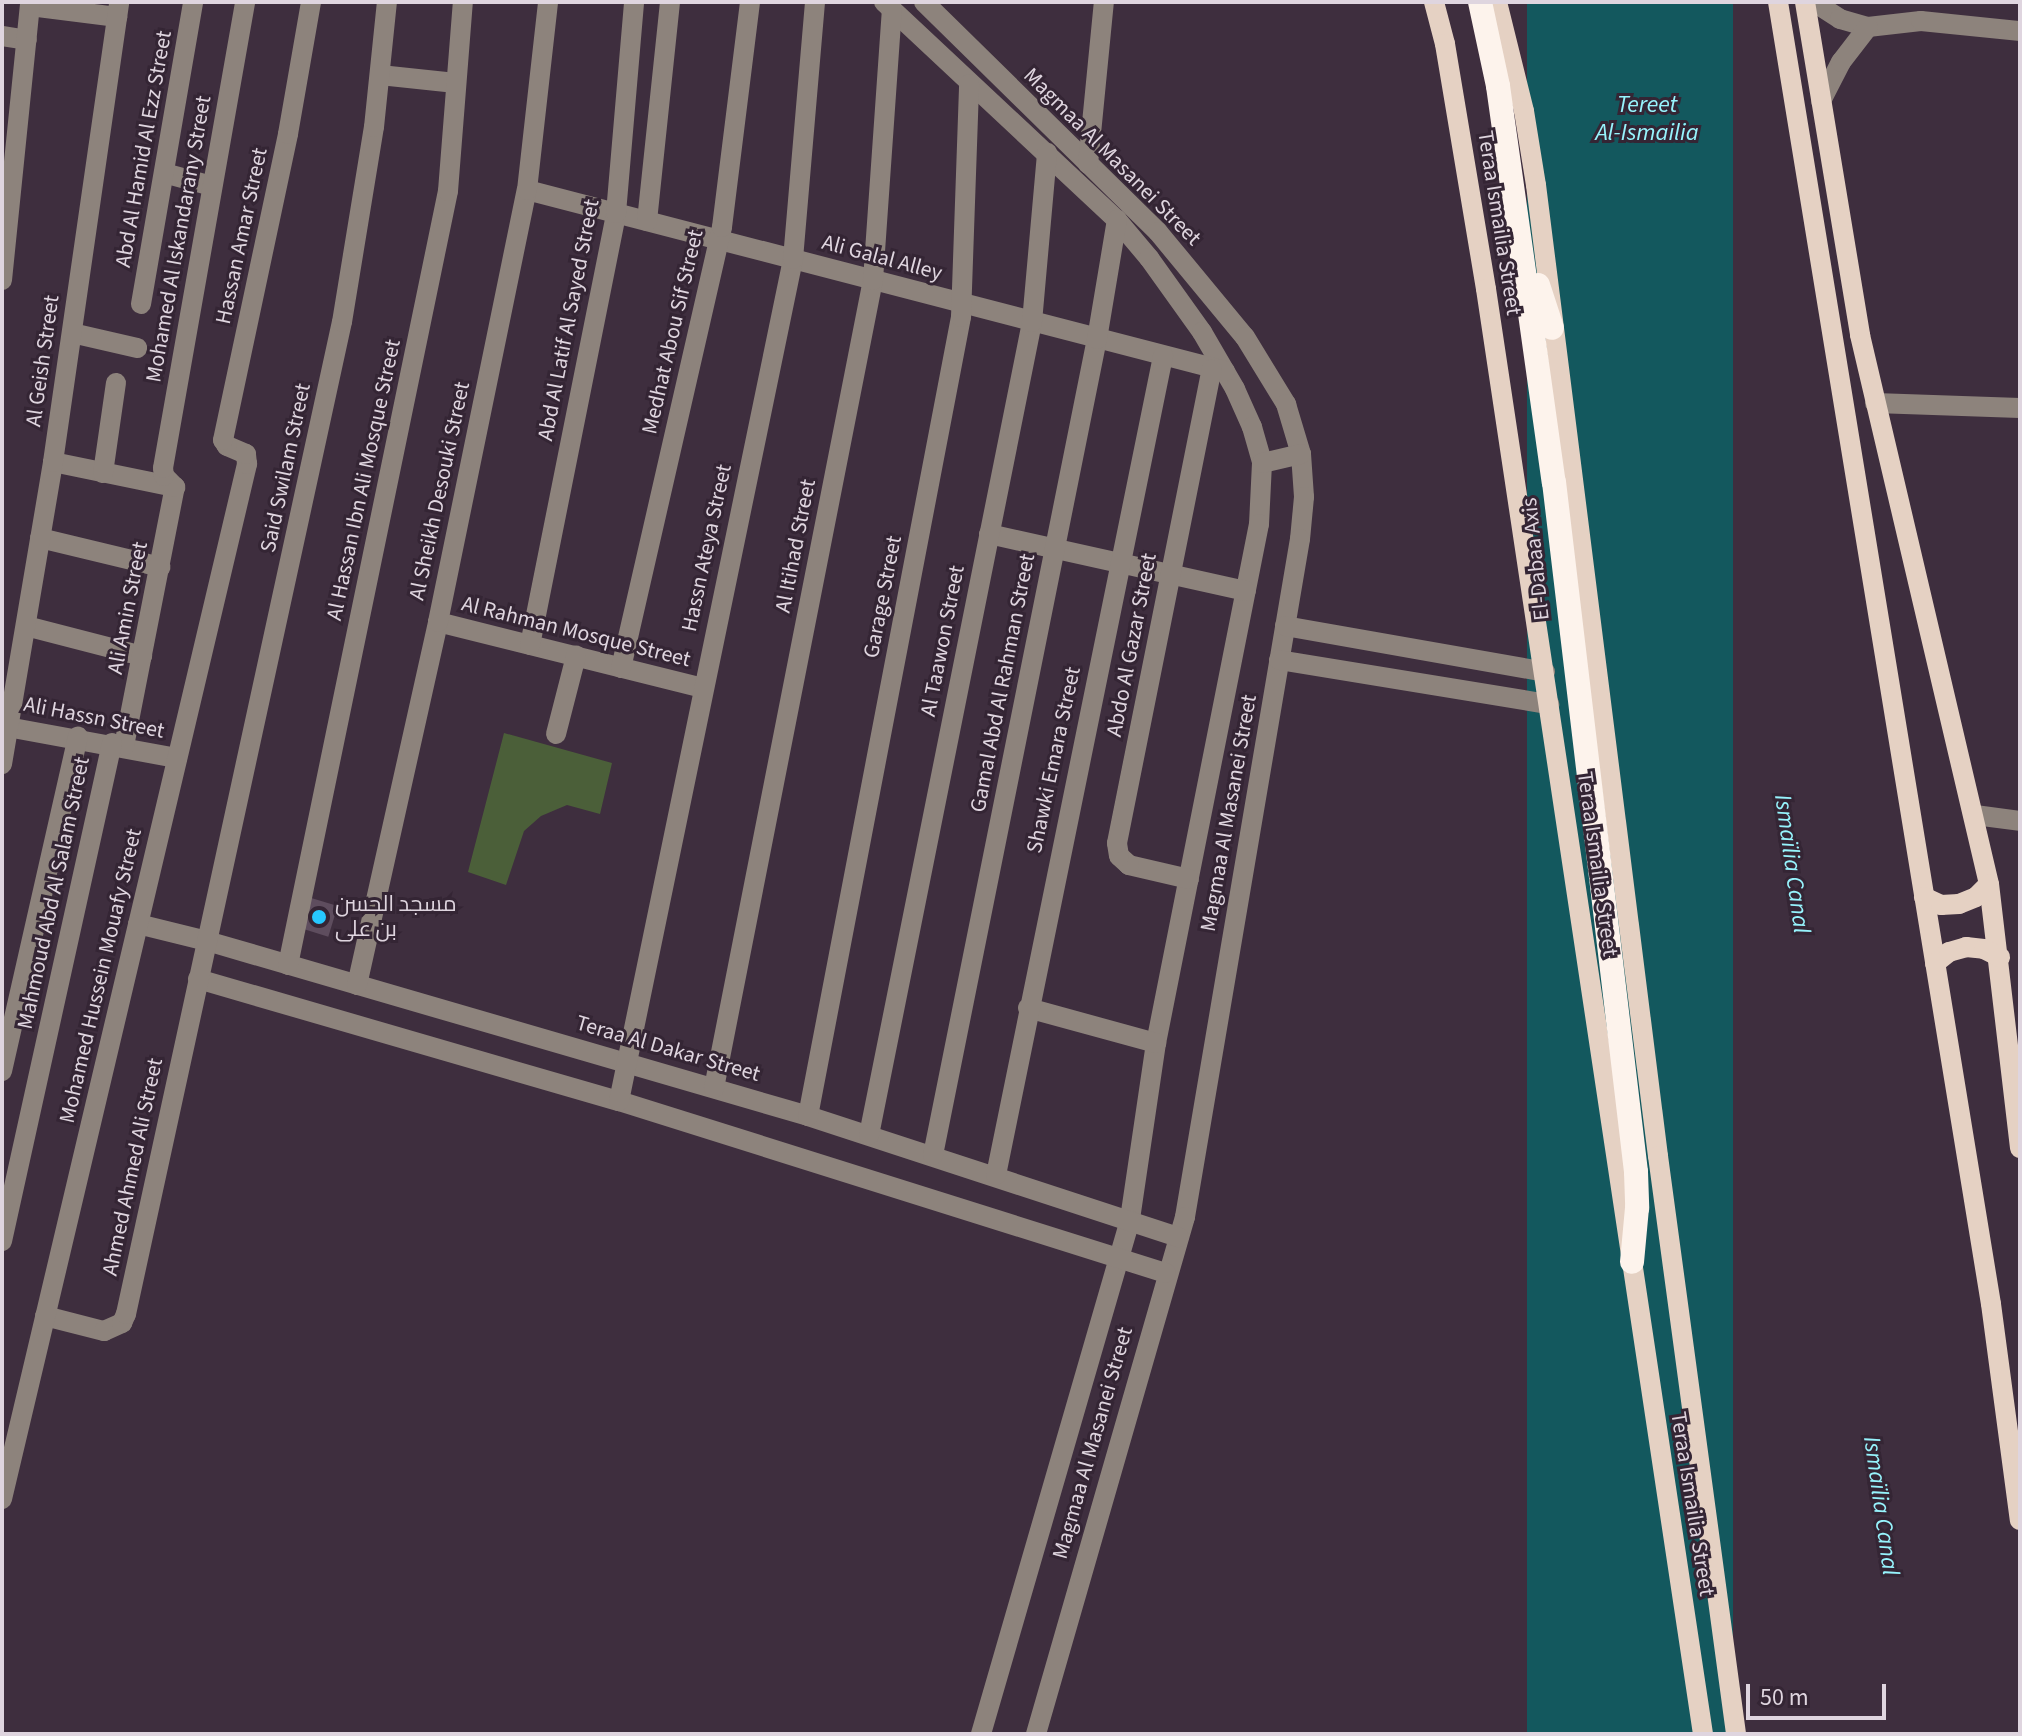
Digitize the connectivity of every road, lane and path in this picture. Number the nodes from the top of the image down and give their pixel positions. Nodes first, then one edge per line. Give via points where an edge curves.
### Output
1 (193, 2) edge
2 (245, 2) edge
3 (311, 2) edge
4 (387, 2) edge
5 (463, 2) edge
6 (548, 2) edge
7 (634, 2) edge
8 (670, 2) edge
9 (750, 2) edge
10 (815, 2) edge
11 (1104, 2) edge
12 (1434, 2) edge
13 (1480, 2) edge
14 (1496, 2) edge
15 (1778, 2) edge
16 (1805, 2) edge
17 (1814, 2) edge
18 (30, 4) edge
19 (888, 6) edge
20 (118, 9) edge
21 (931, 9) edge
22 (1868, 27) junction
23 (2020, 31) edge
24 (918, 35) junction
25 (2, 36) edge
26 (27, 40) junction
27 (380, 75) junction
28 (456, 83) junction
29 (969, 84) junction
30 (1821, 101) junction
31 (11, 121) edge
32 (1047, 153) junction
33 (1088, 164) junction
34 (164, 173) junction
35 (212, 186) junction
36 (527, 190) junction
37 (6, 212) edge
38 (616, 213) junction
39 (1117, 220) junction
40 (647, 221) junction
41 (719, 240) junction
42 (793, 259) junction
43 (2, 280) edge
44 (873, 280) junction
45 (141, 304) dead end
46 (963, 304) junction
47 (1032, 322) junction
48 (1552, 328) junction
49 (72, 333) junction
50 (1097, 339) junction
51 (137, 348) dead end
52 (1163, 356) junction
53 (1218, 370) junction
54 (116, 383) dead end
55 (1875, 403) junction
56 (2020, 408) edge
57 (1301, 454) junction
58 (53, 462) junction
59 (1262, 463) junction
60 (247, 464) joint
61 (103, 473) junction
62 (173, 484) junction
63 (989, 534) junction
64 (40, 538) junction
65 (1055, 549) junction
66 (1119, 563) junction
67 (161, 567) junction
68 (1170, 575) junction
69 (1246, 591) junction
70 (438, 622) junction
71 (26, 626) junction
72 (1285, 626) junction
73 (530, 645) junction
74 (142, 656) junction
75 (576, 656) junction
76 (1279, 660) junction
77 (621, 668) junction
78 (1545, 672) junction
79 (702, 688) junction
80 (1549, 704) junction
81 (6, 726) edge
82 (556, 734) dead end
83 (78, 737) junction
84 (118, 744) junction
85 (177, 758) junction
86 (2, 764) edge
87 (1975, 815) junction
88 (2020, 821) edge
89 (1189, 879) junction
90 (1989, 884) junction
91 (1924, 897) junction
92 (138, 924) junction
93 (207, 941) junction
94 (2000, 957) junction
95 (1935, 963) junction
96 (288, 965) junction
97 (198, 979) junction
98 (357, 985) junction
99 (1028, 1008) junction
100 (1156, 1043) junction
101 (629, 1063) junction
102 (2, 1071) edge
103 (714, 1088) junction
104 (619, 1101) junction
105 (808, 1116) junction
106 (869, 1135) junction
107 (2020, 1148) edge
108 (933, 1155) junction
109 (996, 1175) junction
110 (1130, 1220) junction
111 (1179, 1237) junction
112 (2, 1241) edge
113 (1121, 1259) junction
114 (1632, 1262) junction
115 (1166, 1273) junction
116 (45, 1316) junction
117 (2, 1499) edge
118 (2020, 1520) edge
119 (981, 1734) edge
120 (1036, 1734) edge
121 (1703, 1734) edge
122 (1736, 1734) edge

1 - 34 street, Abd Al Hamid Al Ezz Street
2 - 35 street, Mohamed Al Iskandarany Street
3 - 60 street, Hassan Amar Street via 293,112 223,440 242,450
4 - 27 street, Said Swilam Street
5 - 28 street, Al Hassan Ibn Ali Mosque Street
6 - 36 street, Al Sheikh Desouki Street
7 - 38 street, Abd Al Latif Al Sayed Street
8 - 40 street
9 - 41 street, Medhat Abou Sif Street
10 - 42 street, Hassn Ateya Street
11 - 33 street
12 - 78 main road, Teraa Ismailia Street
13 - 114 highway, El-Dabaa Axis via 1498,86 1554,482 1637,1190
14 - 48 main road, Teraa Ismailia Street via 1524,111
14 - 48 highway via 1533,264
15 - 91 main road
16 - 30 main road
17 - 22 street via 1840,19
18 - 20 street
18 - 26 street
19 - 24 street, Magmaa Al Masanei Street
19 - 44 street, Al Itihad Street
20 - 49 street, Al Geish Street
21 - 24 street
21 - 33 street, Magmaa Al Masanei Street
22 - 23 street via 1921,21
22 - 30 street via 1841,62
24 - 29 street, Magmaa Al Masanei Street
25 - 26 street
26 - 31 street
27 - 28 street
27 - 93 street, Said Swilam Street via 342,322
28 - 96 street, Al Hassan Ibn Ali Mosque Street via 448,191
29 - 32 street, Magmaa Al Masanei Street
29 - 46 street, Garage Street
30 - 55 main road via 1845,259
31 - 37 street
32 - 39 street, Magmaa Al Masanei Street
32 - 47 street, Al Taawon Street
33 - 57 street, Magmaa Al Masanei Street via 1158,232 1261,358 1286,404
34 - 35 street
34 - 45 street, Abd Al Hamid Al Ezz Street
35 - 62 street, Mohamed Al Iskandarany Street via 163,468
36 - 38 street, Ali Galal Alley
36 - 70 street, Al Sheikh Desouki Street
37 - 43 street
38 - 40 street, Ali Galal Alley
38 - 73 street, Abd Al Latif Al Sayed Street
39 - 50 street, Gamal Abd Al Rahman Street
39 - 53 street, Magmaa Al Masanei Street via 1176,294
40 - 41 street, Ali Galal Alley
41 - 42 street, Ali Galal Alley
41 - 77 street, Medhat Abou Sif Street
42 - 44 street, Ali Galal Alley
42 - 79 street, Hassn Ateya Street
44 - 46 street, Ali Galal Alley
44 - 103 street, Al Itihad Street
46 - 47 street, Ali Galal Alley
46 - 105 street, Garage Street
47 - 50 street, Ali Galal Alley
47 - 63 street, Al Taawon Street
48 - 122 main road, Teraa Ismailia Street
49 - 51 street
49 - 58 street, Al Geish Street
50 - 52 street, Ali Galal Alley
50 - 65 street, Gamal Abd Al Rahman Street
52 - 53 street, Ali Galal Alley
52 - 66 street, Shawki Emara Street
53 - 59 street, Magmaa Al Masanei Street via 1252,427
53 - 68 street, Abdo Al Gazar Street
54 - 61 street
55 - 56 street
55 - 87 main road
57 - 59 street
57 - 72 street, Magmaa Al Masanei Street via 1303,511
58 - 61 street
58 - 64 street, Al Geish Street
59 - 69 street, Magmaa Al Masanei Street via 1259,524
60 - 85 street, Mohamed Hussein Mouafy Street
61 - 62 street
62 - 67 street, Ali Amin Street
63 - 65 street
63 - 106 street, Al Taawon Street
64 - 67 street
64 - 71 street, Al Geish Street
65 - 66 street
65 - 108 street, Gamal Abd Al Rahman Street
66 - 68 street
66 - 99 street, Shawki Emara Street
67 - 74 street, Ali Amin Street
68 - 69 street
68 - 89 street, Abdo Al Gazar Street via 1117,850 1129,865
69 - 89 street, Magmaa Al Masanei Street
70 - 73 street, Al Rahman Mosque Street
70 - 98 street, Al Sheikh Desouki Street
71 - 74 street
71 - 81 street, Al Geish Street
72 - 76 street, Magmaa Al Masanei Street
72 - 78 street
73 - 75 street, Al Rahman Mosque Street
74 - 84 street, Ali Amin Street
75 - 77 street, Al Rahman Mosque Street
75 - 82 street
76 - 80 street
76 - 111 street, Magmaa Al Masanei Street
77 - 79 street, Al Rahman Mosque Street
78 - 80 main road, Teraa Ismailia Street
79 - 101 street, Hassn Ateya Street
80 - 114 main road, Teraa Ismailia Street
81 - 83 street, Ali Hassn Street
81 - 86 street, Al Geish Street
83 - 84 street, Ali Hassn Street
83 - 102 street
84 - 85 street, Ali Hassn Street
84 - 112 street, Mahmoud Abd Al Salam Street
85 - 92 street, Mohamed Hussein Mouafy Street
87 - 88 street
87 - 90 main road
89 - 100 street, Magmaa Al Masanei Street
90 - 91 main road via 1959,904 1941,905
90 - 94 main road
91 - 95 main road
92 - 93 street, Teraa Al Dakar Street
92 - 116 street, Mohamed Hussein Mouafy Street
93 - 96 street, Teraa Al Dakar Street
93 - 97 street, Ahmed Ahmed Ali Street
94 - 95 main road via 1966,947
94 - 107 main road
95 - 118 main road
96 - 98 street, Teraa Al Dakar Street
97 - 104 street
97 - 116 street, Ahmed Ahmed Ali Street via 122,1323 104,1331
98 - 101 street, Teraa Al Dakar Street
99 - 100 street
99 - 109 street, Shawki Emara Street
100 - 110 street, Magmaa Al Masanei Street
101 - 103 street, Teraa Al Dakar Street
101 - 104 street, Hassn Ateya Street
103 - 105 street, Teraa Al Dakar Street
104 - 113 street
105 - 106 street, Teraa Al Dakar Street
106 - 108 street, Teraa Al Dakar Street
108 - 109 street, Teraa Al Dakar Street
109 - 110 street, Teraa Al Dakar Street
110 - 111 street, Teraa Al Dakar Street
110 - 113 street, Magmaa Al Masanei Street
111 - 115 street, Magmaa Al Masanei Street
113 - 115 street
113 - 119 street, Magmaa Al Masanei Street
114 - 121 main road, Teraa Ismailia Street
115 - 120 street, Magmaa Al Masanei Street
116 - 117 street, Mohamed Hussein Mouafy Street

